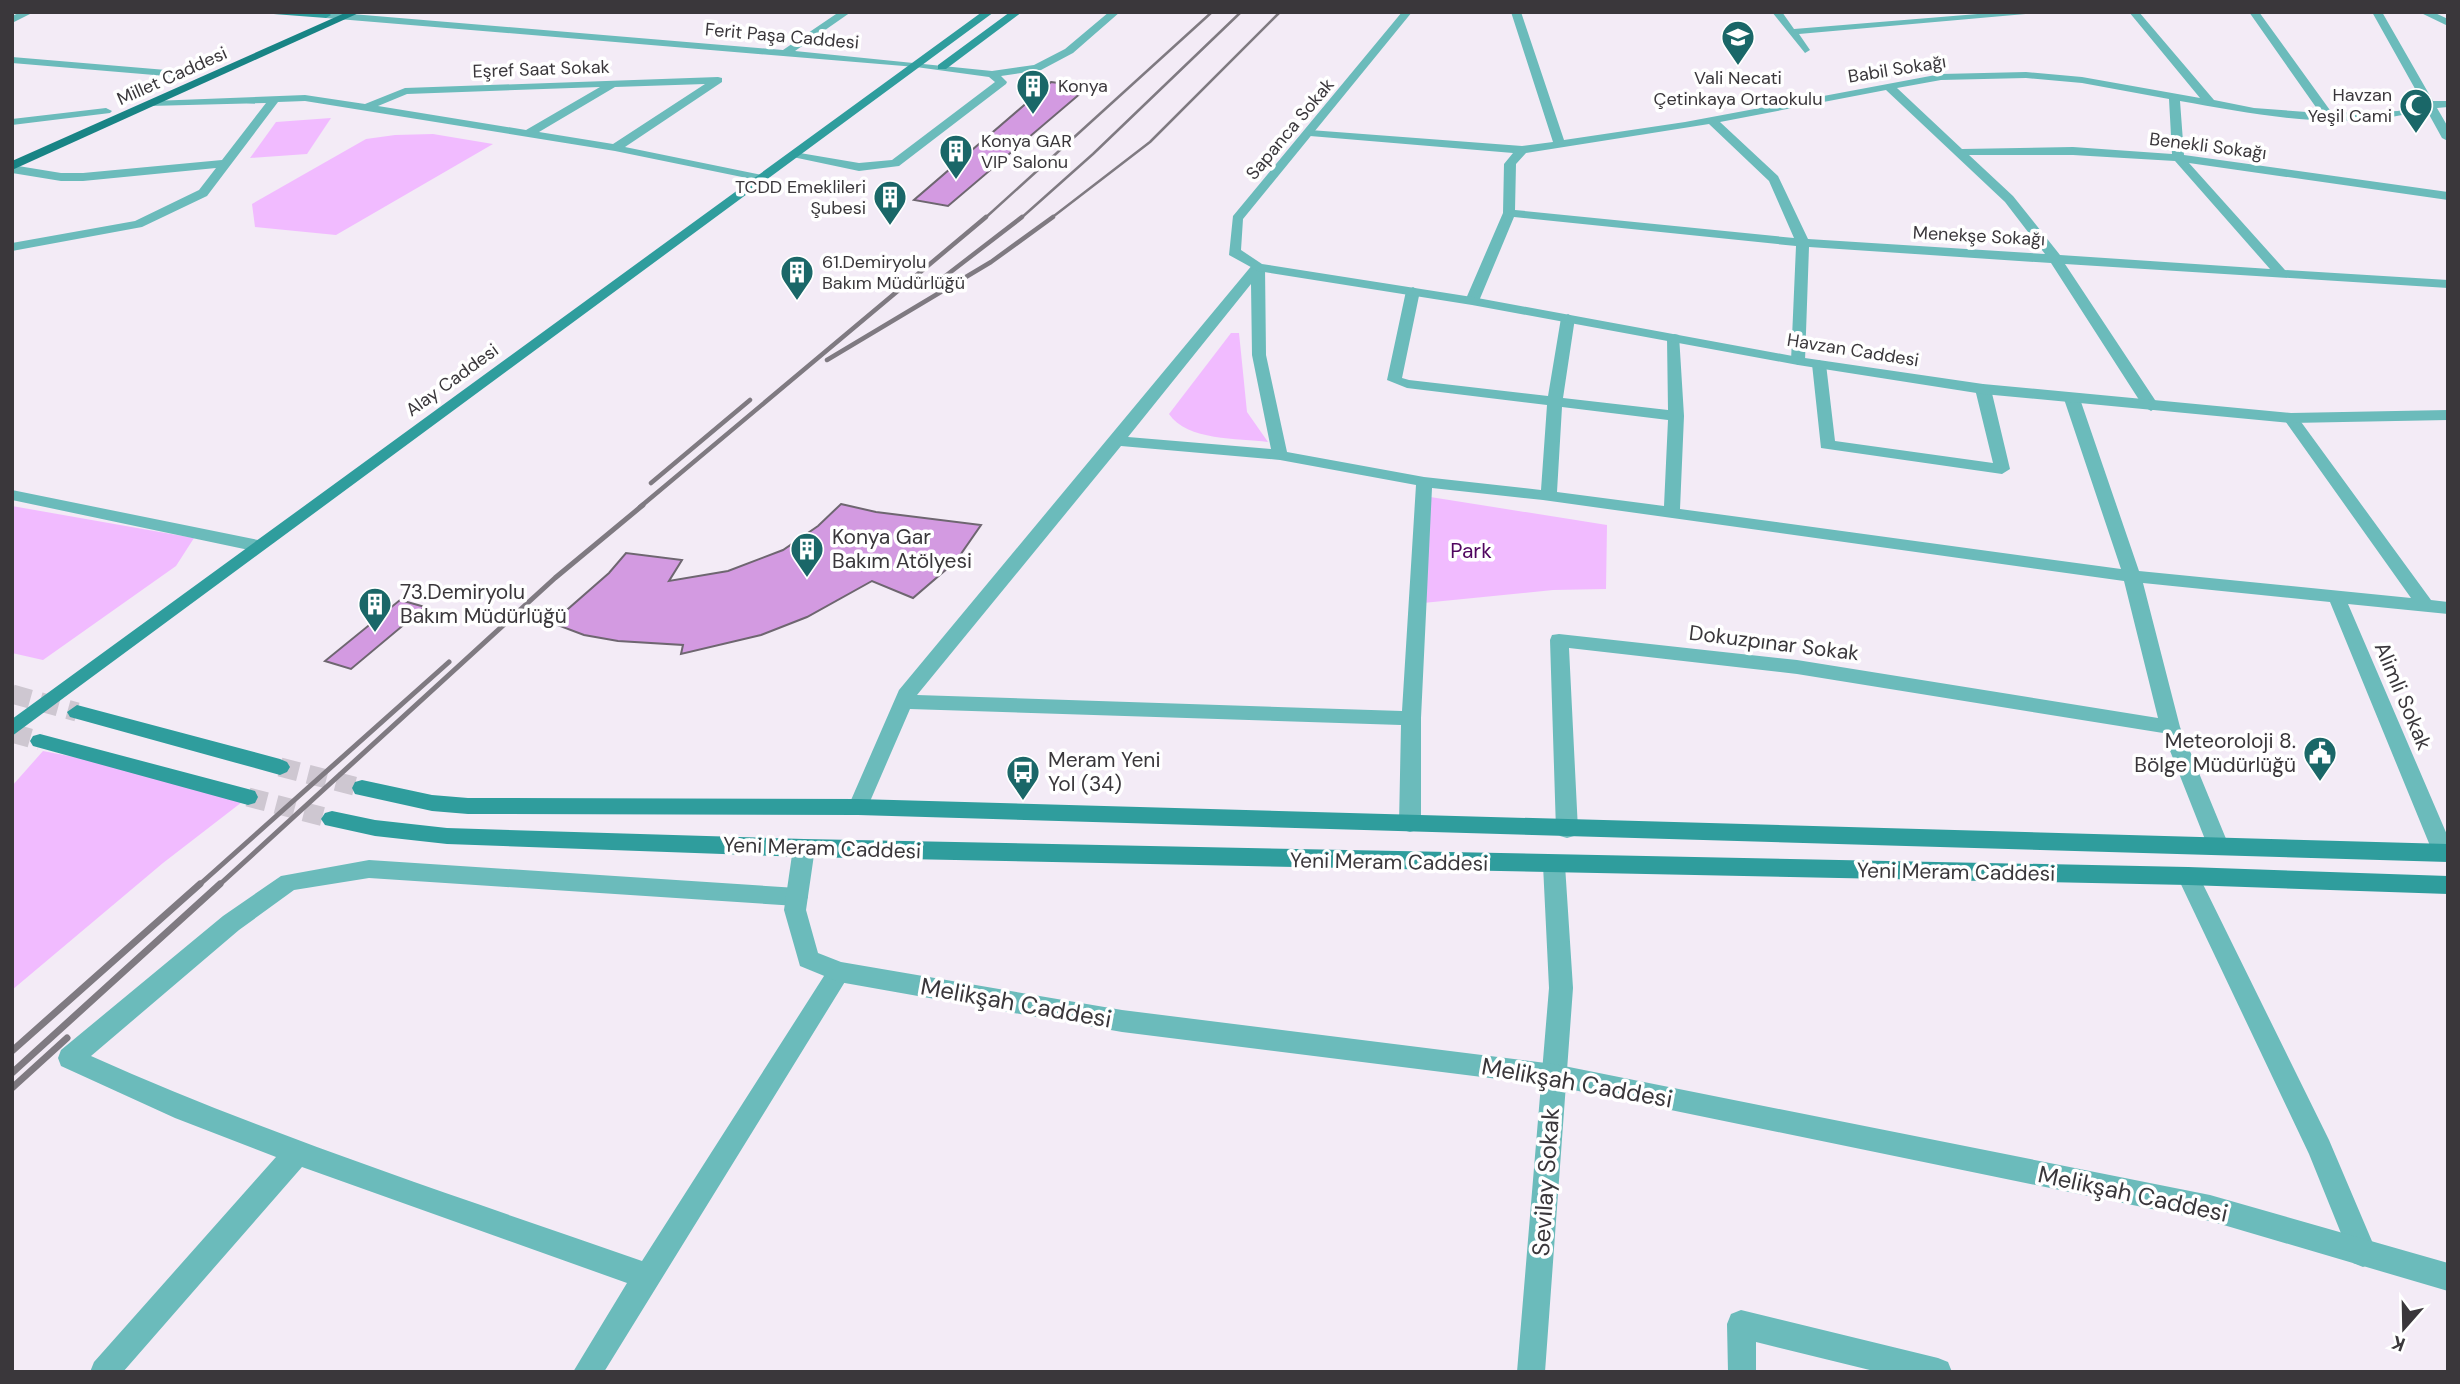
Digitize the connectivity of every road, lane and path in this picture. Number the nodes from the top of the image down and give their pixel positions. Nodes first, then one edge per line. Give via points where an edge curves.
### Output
1 (29, 12) edge
2 (252, 12) edge
3 (846, 12) edge
4 (989, 12) edge
5 (1017, 12) edge
6 (1115, 12) edge
7 (1407, 12) edge
8 (1516, 12) edge
9 (1777, 12) edge
10 (2042, 12) edge
11 (2134, 12) edge
12 (2253, 12) edge
13 (2377, 12) edge
14 (2424, 12) edge
15 (326, 13) edge
16 (351, 15) edge
17 (12, 20) edge
18 (2448, 23) edge
19 (1792, 32) junction
20 (1805, 50) dead end
21 (785, 53) junction
22 (12, 60) edge
23 (916, 64) junction
24 (942, 67) junction
25 (992, 74) junction
26 (190, 75) junction
27 (613, 84) junction
28 (1889, 87) junction
29 (405, 91) junction
30 (2174, 97) junction
31 (305, 98) junction
32 (273, 101) junction
33 (2210, 103) junction
34 (153, 104) junction
35 (2448, 104) edge
36 (2429, 105) junction
37 (368, 106) junction
38 (106, 111) junction
39 (2329, 117) junction
40 (1711, 120) junction
41 (12, 121) edge
42 (1311, 132) junction
43 (529, 133) junction
44 (2448, 138) edge
45 (1559, 144) junction
46 (615, 148) junction
47 (1522, 150) junction
48 (12, 152) edge
49 (1962, 152) junction
50 (794, 156) junction
51 (2178, 158) junction
52 (227, 163) junction
53 (12, 168) edge
54 (762, 179) junction
55 (2448, 196) edge
56 (1509, 213) junction
57 (1803, 243) junction
58 (12, 247) edge
59 (2055, 258) junction
60 (1258, 267) junction
61 (2280, 272) junction
62 (2448, 284) edge
63 (1413, 291) junction
64 (1472, 301) junction
65 (1568, 318) junction
66 (1674, 338) junction
67 (1798, 361) junction
68 (1819, 364) junction
69 (1983, 389) junction
70 (2072, 399) junction
71 (1554, 404) junction
72 (2151, 406) junction
73 (2448, 415) edge
74 (1676, 416) junction
75 (2291, 418) junction
76 (1117, 441) junction
77 (1280, 455) junction
78 (1424, 482) junction
79 (12, 495) edge
80 (1549, 496) junction
81 (1672, 512) junction
82 (258, 546) junction
83 (2132, 576) junction
84 (2336, 596) junction
85 (2425, 605) junction
86 (2448, 608) edge
87 (903, 702) junction
88 (77, 712) tunnel mouth
89 (1411, 718) junction
90 (2170, 727) junction
91 (12, 729) edge
92 (40, 741) tunnel mouth
93 (280, 767) tunnel mouth
94 (362, 788) tunnel mouth
95 (248, 797) tunnel mouth
96 (858, 807) junction
97 (332, 819) tunnel mouth
98 (1410, 824) junction
99 (1567, 830) junction
100 (2218, 846) junction
101 (804, 848) junction
102 (2446, 853) edge
103 (1554, 866) junction
104 (2188, 876) junction
105 (2448, 885) edge
106 (797, 897) junction
107 (839, 972) junction
108 (1554, 1075) junction
109 (297, 1153) junction
110 (2363, 1253) junction
111 (649, 1277) junction
112 (2448, 1278) edge
113 (104, 1372) edge
114 (587, 1372) edge
115 (1531, 1372) edge
116 (1742, 1372) edge
117 (1938, 1372) edge

1 - 17 street
2 - 15 main road, Ferit Paşa Caddesi
3 - 21 street
4 - 23 main road, Alay Caddesi
5 - 24 main road
6 - 25 street, Ferit Paşa Caddesi via 1069,51 1037,68
7 - 42 street, Sapanca Sokak
8 - 45 street
9 - 19 street
10 - 19 street
11 - 33 street
12 - 39 street
13 - 36 street
14 - 18 street
15 - 16 street, Ferit Paşa Caddesi
15 - 26 main road, Millet Caddesi
16 - 21 street, Ferit Paşa Caddesi
16 - 34 main road, Millet Caddesi
19 - 20 street
21 - 23 street, Ferit Paşa Caddesi
22 - 26 street
23 - 24 street, Ferit Paşa Caddesi
23 - 50 main road, Alay Caddesi
24 - 25 street, Ferit Paşa Caddesi
25 - 50 street via 1002,82 895,163 859,167
26 - 38 main road, Millet Caddesi
27 - 29 street, Eşref Saat Sokak
27 - 43 street
27 - 46 street, Eşref Saat Sokak via 718,80
28 - 30 street, Babil Sokağı via 1941,77 2026,75
28 - 40 street, Babil Sokağı
28 - 49 street
29 - 31 street
29 - 37 street, Eşref Saat Sokak
30 - 33 street, Babil Sokağı
30 - 51 street
31 - 32 street
31 - 37 street
32 - 34 street
32 - 52 street
33 - 39 street, Babil Sokağı
34 - 53 main road, Millet Caddesi
35 - 36 street, Babil Sokağı
36 - 39 street, Babil Sokağı via 2399,114
36 - 44 street
37 - 43 street
38 - 41 street
38 - 48 main road, Millet Caddesi
40 - 45 street, Babil Sokağı
40 - 57 street via 1774,180
42 - 47 street, Babil Sokağı
42 - 60 street, Sapanca Sokak via 1237,219 1234,252
43 - 46 street
45 - 47 street, Babil Sokağı
46 - 54 street
47 - 56 street via 1510,164
49 - 51 street, Benekli Sokağı via 2073,151
49 - 59 street via 2009,199
50 - 54 main road, Alay Caddesi
51 - 55 street, Benekli Sokağı
51 - 61 street
52 - 53 street via 83,177
52 - 58 street via 203,193 138,224
54 - 82 main road, Alay Caddesi
56 - 57 street, Menekşe Sokağı
56 - 64 street
57 - 59 street, Menekşe Sokağı
57 - 67 street
59 - 61 street, Menekşe Sokağı
59 - 72 street
60 - 63 street, Havzan Caddesi
60 - 76 street
60 - 77 street via 1259,355
61 - 62 street, Menekşe Sokağı
63 - 64 street, Havzan Caddesi
63 - 71 street via 1394,380
64 - 65 street, Havzan Caddesi
65 - 66 street, Havzan Caddesi
65 - 71 street
66 - 67 street, Havzan Caddesi
66 - 74 street
67 - 68 street, Havzan Caddesi
68 - 69 street, Havzan Caddesi
68 - 69 street via 1827,445 2001,469
69 - 70 street, Havzan Caddesi
70 - 72 street, Havzan Caddesi
70 - 83 street
71 - 74 street
71 - 80 street
72 - 75 street, Havzan Caddesi
73 - 75 street, Havzan Caddesi
74 - 81 street
75 - 85 street
76 - 77 street
76 - 87 street
77 - 78 street
78 - 80 street
78 - 89 street
79 - 82 street
80 - 81 street
81 - 83 street
82 - 91 main road, Alay Caddesi
83 - 84 street
83 - 90 street
84 - 85 street
84 - 102 street, Alimli Sokak
85 - 86 street
87 - 89 street
87 - 96 street
88 - 93 main road
89 - 98 street
90 - 99 street, Dokuzpınar Sokak via 1797,667 1559,640
90 - 100 street
92 - 95 main road
94 - 96 main road, Yeni Meram Caddesi via 468,806
96 - 98 main road, Yeni Meram Caddesi
97 - 101 main road, Yeni Meram Caddesi via 447,836
98 - 99 main road, Yeni Meram Caddesi
99 - 100 main road, Yeni Meram Caddesi
100 - 102 main road, Yeni Meram Caddesi
101 - 103 main road, Yeni Meram Caddesi
101 - 106 street, Melikşah Caddesi
103 - 104 main road, Yeni Meram Caddesi
103 - 108 street, Sevilay Sokak via 1561,988
104 - 105 main road, Yeni Meram Caddesi
104 - 110 street via 2320,1149
106 - 107 street, Melikşah Caddesi via 795,910 808,959
106 - 109 street via 369,869 289,882 231,923 70,1058 184,1110
107 - 108 street, Melikşah Caddesi via 1122,1021
107 - 111 street
108 - 110 street, Melikşah Caddesi via 2210,1209
108 - 115 street, Sevilay Sokak
109 - 111 street
109 - 113 street
110 - 112 street, Melikşah Caddesi
111 - 114 street
116 - 117 street via 1741,1324

